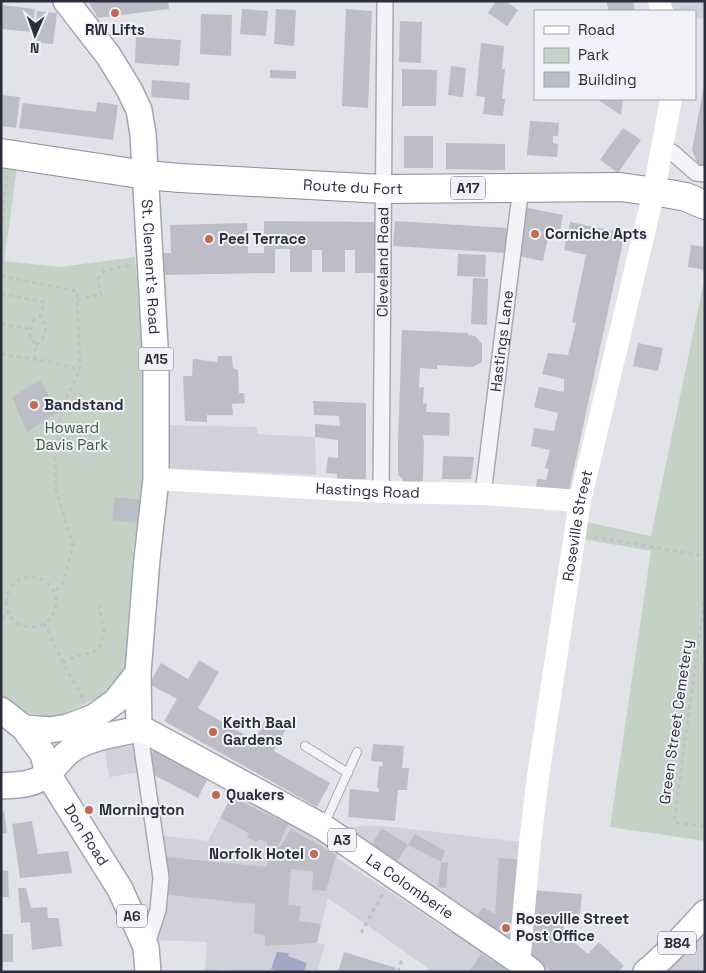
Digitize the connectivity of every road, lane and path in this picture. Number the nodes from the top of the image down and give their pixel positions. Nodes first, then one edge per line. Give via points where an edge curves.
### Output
1 (66, 1) edge
2 (385, 1) edge
3 (671, 100) edge
4 (662, 148) junction
5 (1, 154) edge
6 (705, 174) edge
7 (146, 175) junction
8 (1, 176) edge
9 (521, 188) junction
10 (383, 189) junction
11 (654, 191) junction
12 (705, 204) edge
13 (1, 228) edge
14 (149, 262) junction
15 (1, 276) edge
16 (1, 294) edge
17 (77, 299) junction
18 (41, 315) junction
19 (1, 324) edge
20 (31, 329) junction
21 (36, 345) junction
22 (1, 354) edge
23 (35, 359) junction
24 (80, 370) junction
25 (57, 439) junction
26 (70, 439) dead end
27 (156, 479) junction
28 (381, 492) junction
29 (483, 494) junction
30 (580, 501) junction
31 (576, 534) junction
32 (705, 556) edge
33 (54, 593) junction
34 (705, 594) edge
35 (99, 605) dead end
36 (1, 617) edge
37 (13, 618) junction
38 (44, 623) junction
39 (63, 663) junction
40 (138, 673) junction
41 (1, 710) edge
42 (94, 717) junction
43 (24, 728) junction
44 (142, 730) junction
45 (306, 746) dead end
46 (358, 752) dead end
47 (348, 773) junction
48 (48, 774) junction
49 (1, 786) edge
50 (323, 827) junction
51 (705, 827) edge
52 (394, 875) junction
53 (705, 913) edge
54 (360, 933) dead end
55 (146, 947) junction
56 (402, 959) dead end
57 (524, 966) edge
58 (148, 972) edge
59 (398, 972) edge
60 (646, 972) edge

1 - 7 main road, St. Clement's Road / A15 via 108,55 139,110
2 - 10 street, Cleveland Road
3 - 4 main road, Roseville Street
4 - 6 street via 672,152 696,173
4 - 11 main road, Roseville Street
5 - 7 highway, Route du Fort / A17
7 - 10 highway, Route du Fort / A17
7 - 14 main road, St. Clement's Road / A15
8 - 13 path via 7,178
9 - 10 highway, Route du Fort / A17
9 - 11 highway, Route du Fort / A17 via 620,187
9 - 29 street, Hastings Lane
10 - 28 street, Cleveland Road
11 - 12 highway, Route du Fort / A17
11 - 30 main road, Roseville Street
14 - 17 path via 105,270 98,279 101,295
14 - 27 main road, St. Clement's Road / A15 via 156,364
15 - 17 path via 77,290
16 - 18 path via 44,302
17 - 24 path
18 - 20 path via 32,322
18 - 21 path via 46,325 44,338
19 - 20 path
20 - 21 path via 30,336
21 - 23 path
22 - 23 path
23 - 24 path
24 - 25 path via 62,407
25 - 26 path
25 - 33 path via 56,490 73,546 62,584
27 - 28 main road, Hastings Road
27 - 40 main road, St. Clement's Road / A15
28 - 29 main road, Hastings Road
29 - 30 main road, Hastings Road
30 - 31 main road, Roseville Street
31 - 32 path
31 - 57 main road, Roseville Street via 538,776 520,953
33 - 37 path via 53,588 40,578 21,579 9,590 6,598
33 - 38 path via 56,607
34 - 51 path, Green Street Cemetery via 674,822
35 - 39 path via 104,632 100,646 93,653 79,655
36 - 37 path
37 - 38 path via 31,627
38 - 39 path
39 - 42 path
40 - 42 main road via 116,701
40 - 44 main road, A15
41 - 43 main road, Don Road
42 - 43 main road via 50,730
43 - 48 main road, Don Road via 43,754
44 - 48 main road via 93,739 74,747
44 - 50 main road, La Colomberie / A3
44 - 55 street via 161,878 158,910
45 - 47 lane
46 - 47 lane
47 - 50 lane
48 - 49 main road via 30,784
48 - 55 main road, Don Road / A6 via 120,889
50 - 52 main road, La Colomberie / A3
52 - 54 path
52 - 57 main road, La Colomberie / A3
53 - 60 main road, B84
55 - 58 main road, Don Road / A6
56 - 59 path

